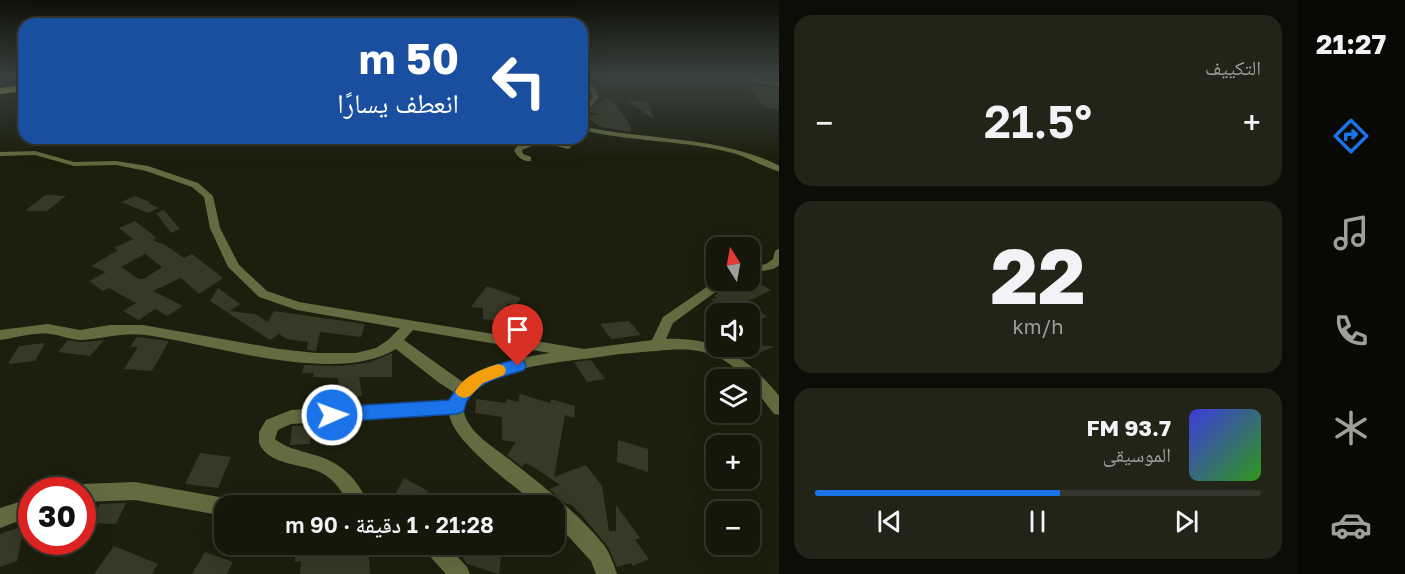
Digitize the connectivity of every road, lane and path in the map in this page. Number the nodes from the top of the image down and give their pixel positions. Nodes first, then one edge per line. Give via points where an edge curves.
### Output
1 (588, 129) edge
2 (528, 144) edge
3 (559, 144) edge
4 (568, 147) dead end
5 (4, 154) edge
6 (528, 159) dead end
7 (779, 170) edge
8 (779, 256) edge
9 (760, 268) edge
10 (710, 291) edge
11 (409, 326) junction
12 (0, 335) edge
13 (397, 342) junction
14 (656, 346) junction
15 (584, 354) junction
16 (460, 399) junction
17 (779, 409) edge
18 (96, 493) edge
19 (354, 495) edge
20 (539, 495) edge
21 (214, 505) edge
22 (18, 512) edge
23 (0, 518) edge
24 (565, 519) edge
25 (442, 555) edge
26 (460, 574) edge
27 (607, 574) edge

1 - 7 street via 709,147 760,160
2 - 6 street via 518,150
3 - 4 street
5 - 11 street via 43,154 74,164 116,163 189,182 208,196 212,220 234,267 264,294 297,306
8 - 9 street via 774,265
10 - 14 street via 668,320
11 - 13 street
11 - 15 street
12 - 13 street via 48,329 80,334 143,330 238,349 316,358 369,356
13 - 16 street via 443,378
14 - 15 street
14 - 17 street via 680,344 726,354 740,364
15 - 16 street via 496,370 477,379
16 - 19 street via 291,417 270,425 266,437 274,450 327,467
16 - 20 street via 457,417 471,439
18 - 21 street via 135,491
22 - 23 street
24 - 27 street via 598,555
25 - 26 street

